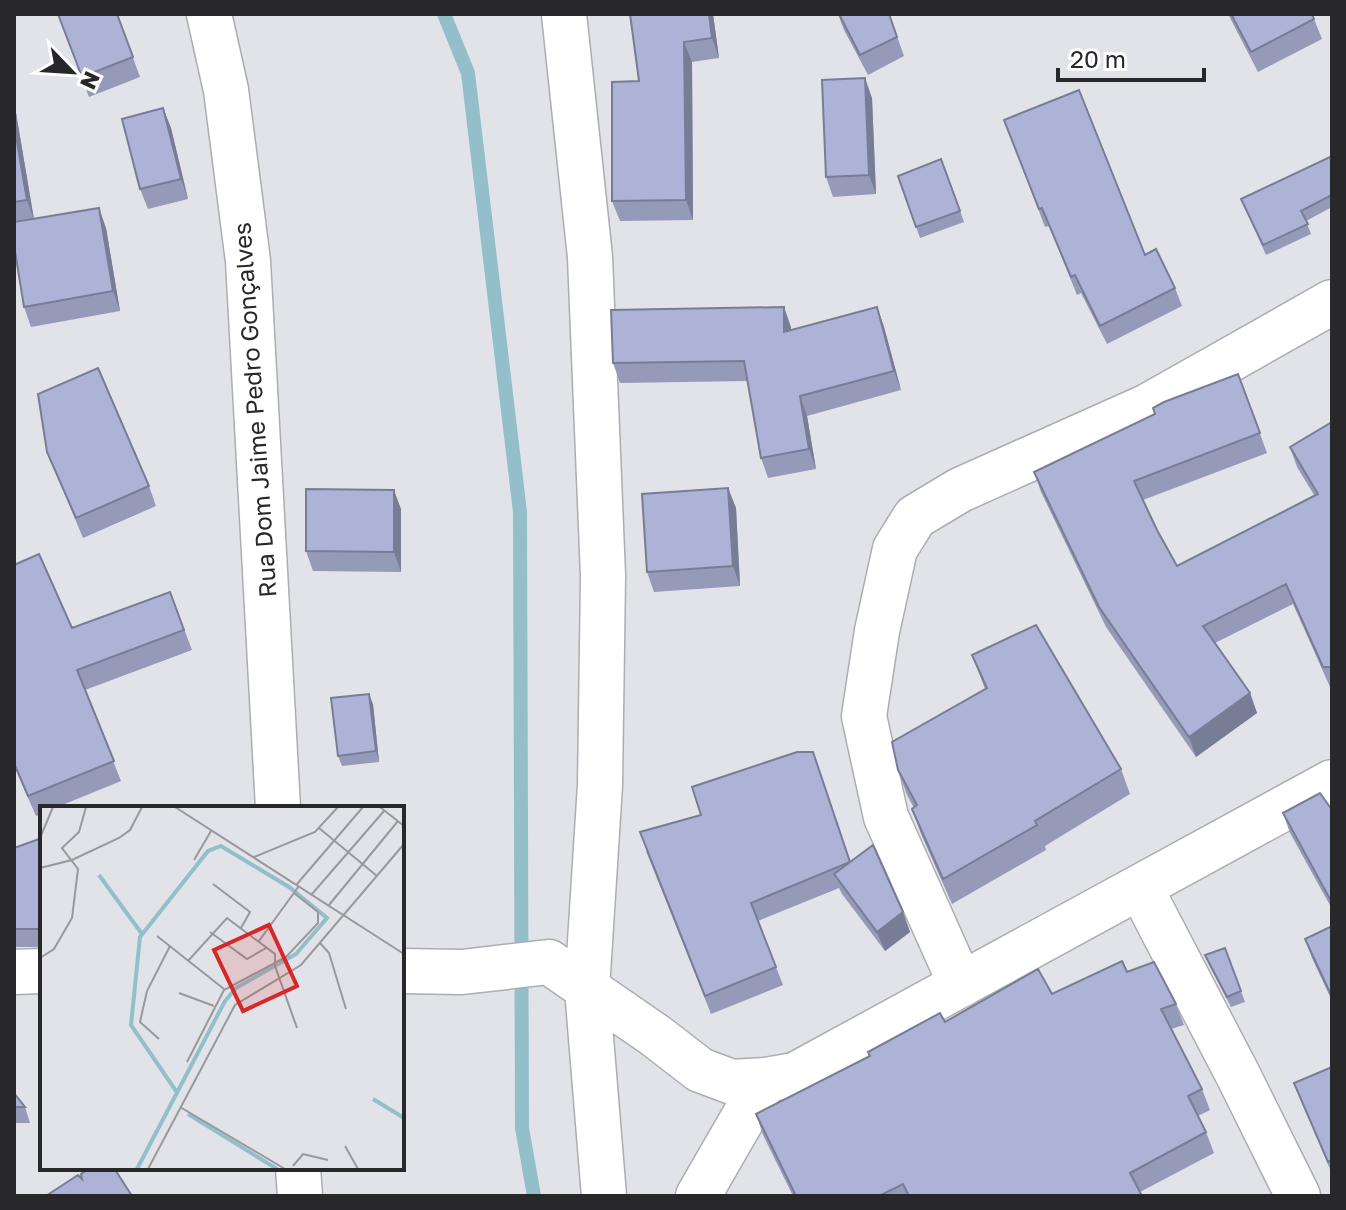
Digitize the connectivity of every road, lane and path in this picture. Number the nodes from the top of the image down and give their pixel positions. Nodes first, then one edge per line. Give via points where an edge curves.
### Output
1 (209, 14) edge
2 (564, 14) edge
3 (1332, 302) edge
4 (1332, 782) edge
5 (278, 806) edge
6 (1140, 887) junction
7 (40, 971) edge
8 (404, 971) edge
9 (14, 972) edge
10 (961, 985) junction
11 (587, 989) junction
12 (765, 1080) junction
13 (298, 1170) edge
14 (300, 1196) edge
15 (604, 1196) edge
16 (698, 1196) edge
17 (1298, 1196) edge

1 - 5 street, Rua Dom Jaime Pedro Gonçalves via 226,90 248,261
2 - 11 street via 590,257 603,576 600,785
3 - 10 street via 1148,406 960,490 915,517 895,549 864,716 886,817
4 - 6 street
6 - 10 street
6 - 17 street
7 - 9 street
8 - 11 street via 462,972 549,962
10 - 12 street via 795,1075
11 - 12 street via 700,1070 732,1082
11 - 15 street
12 - 16 street
13 - 14 street

